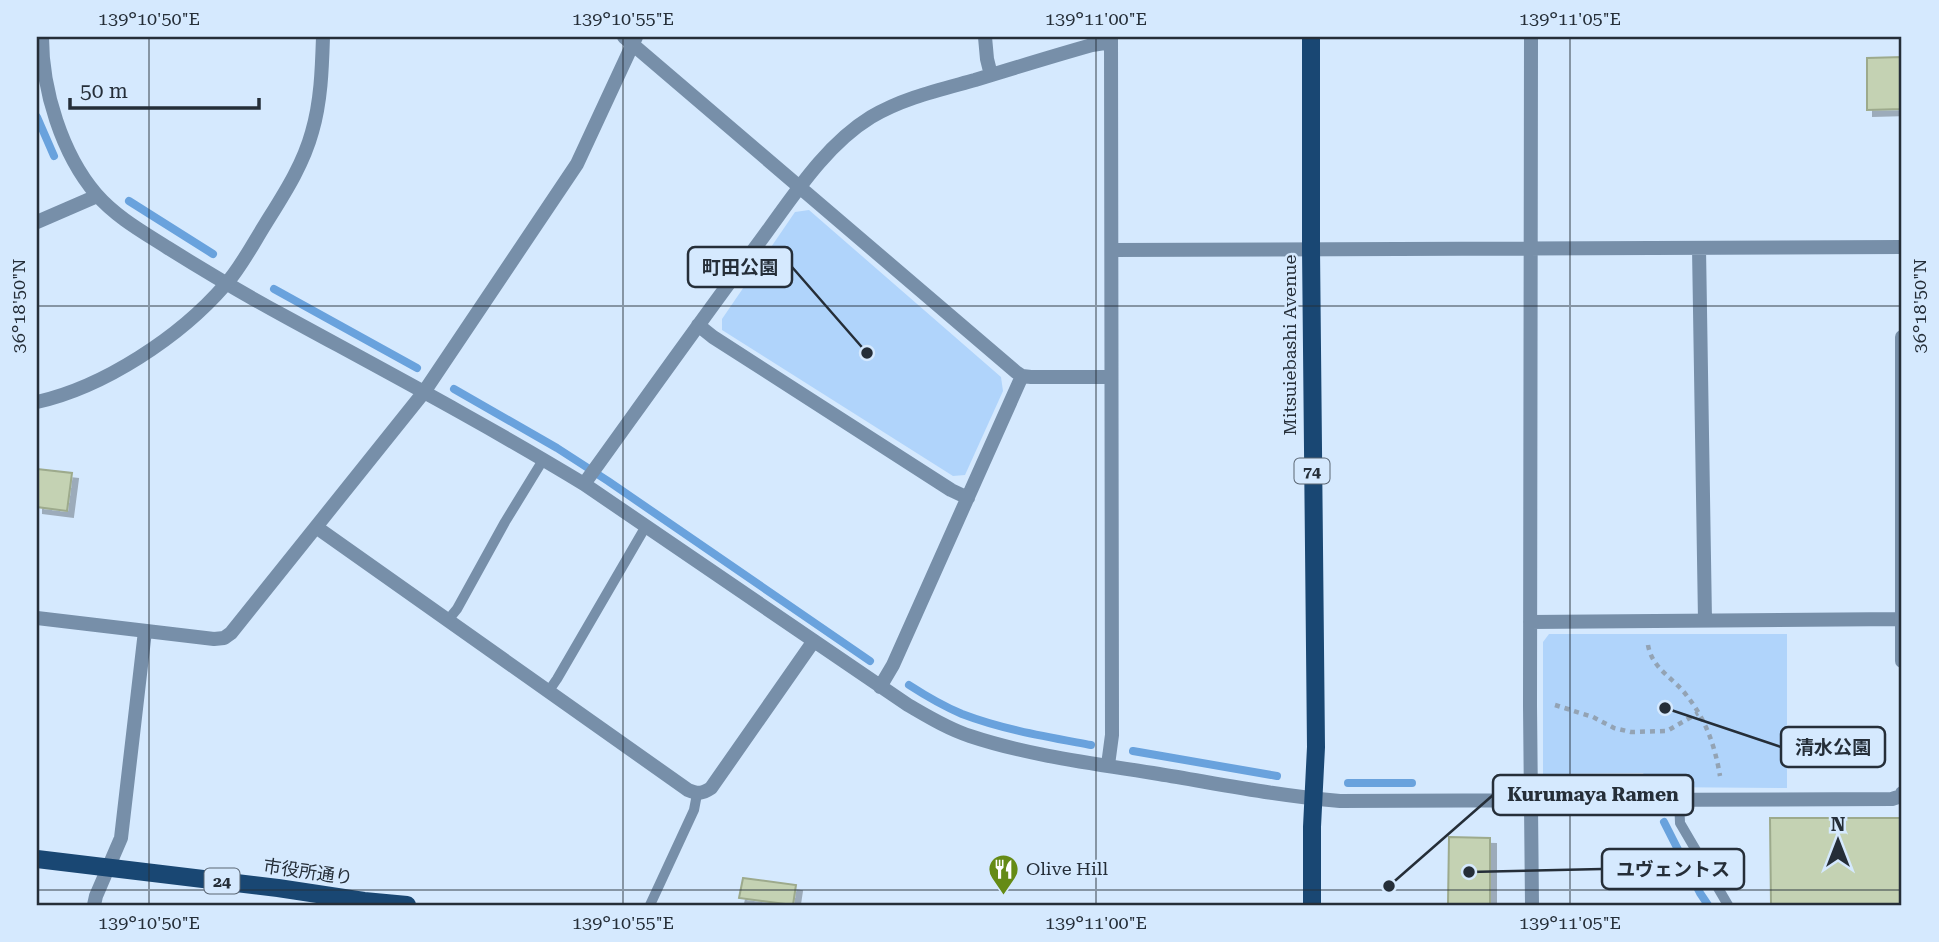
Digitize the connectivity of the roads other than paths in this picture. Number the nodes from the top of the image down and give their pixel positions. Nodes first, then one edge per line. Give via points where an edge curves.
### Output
1 (42, 37) edge
2 (323, 37) edge
3 (985, 37) edge
4 (1311, 37) edge
5 (1531, 37) edge
6 (631, 39) edge
7 (1111, 39) edge
8 (991, 75) junction
9 (801, 187) junction
10 (97, 195) junction
11 (37, 222) edge
12 (1902, 247) edge
13 (1699, 248) junction
14 (1531, 249) junction
15 (1112, 250) junction
16 (1311, 250) junction
17 (227, 284) junction
18 (698, 325) junction
19 (1902, 337) edge
20 (1022, 376) junction
21 (1111, 377) junction
22 (424, 392) junction
23 (37, 402) edge
24 (1902, 430) edge
25 (543, 460) junction
26 (584, 484) junction
27 (968, 498) junction
28 (646, 526) junction
29 (316, 527) junction
30 (37, 618) edge
31 (1901, 619) edge
32 (448, 620) junction
33 (1704, 620) junction
34 (1530, 622) junction
35 (145, 631) junction
36 (813, 642) junction
37 (1902, 661) edge
38 (880, 687) junction
39 (548, 692) junction
40 (1108, 765) junction
41 (697, 794) junction
42 (1902, 795) edge
43 (1314, 799) junction
44 (1679, 799) junction
45 (1531, 800) junction
46 (37, 859) edge
47 (109, 868) junction
48 (94, 905) edge
49 (407, 905) edge
50 (650, 905) edge
51 (1312, 905) edge
52 (1532, 905) edge
53 (1728, 905) edge

1 - 10 street via 42,62 58,128
2 - 17 street via 312,132 291,184
3 - 8 street
4 - 16 main road, Mitsuiebashi Avenue / 74
5 - 14 street
6 - 9 street
6 - 22 street via 577,164
7 - 8 street
7 - 15 street
8 - 9 street via 903,101 862,123
9 - 18 street
9 - 20 street
10 - 11 street
10 - 17 street via 129,223
12 - 13 street
13 - 14 street
13 - 33 street
14 - 16 street
14 - 34 street
15 - 16 street
15 - 21 street
16 - 43 main road, Mitsuiebashi Avenue / 74
17 - 22 street
17 - 23 street via 142,356 97,382
18 - 26 street
18 - 27 street
19 - 24 street
20 - 21 street
20 - 27 street
21 - 40 street via 1112,735
22 - 25 street
22 - 29 street
24 - 31 street
25 - 26 street
25 - 32 lane
26 - 28 street
27 - 38 street
28 - 36 street
28 - 39 lane
29 - 32 street
29 - 35 street via 224,638
30 - 35 street
31 - 33 street
31 - 37 street
32 - 39 street
33 - 34 street
34 - 45 street
35 - 47 street via 125,812
36 - 38 street
36 - 41 street via 711,788
38 - 40 street via 968,736
39 - 41 street
40 - 43 street
41 - 50 lane
42 - 44 street via 1892,800
43 - 45 street
43 - 51 main road, Mitsuiebashi Avenue / 74
44 - 45 street
44 - 53 lane via 1680,823
45 - 52 street
46 - 47 main road, 市役所通り / 24
47 - 48 street
47 - 49 main road, 市役所通り / 24

